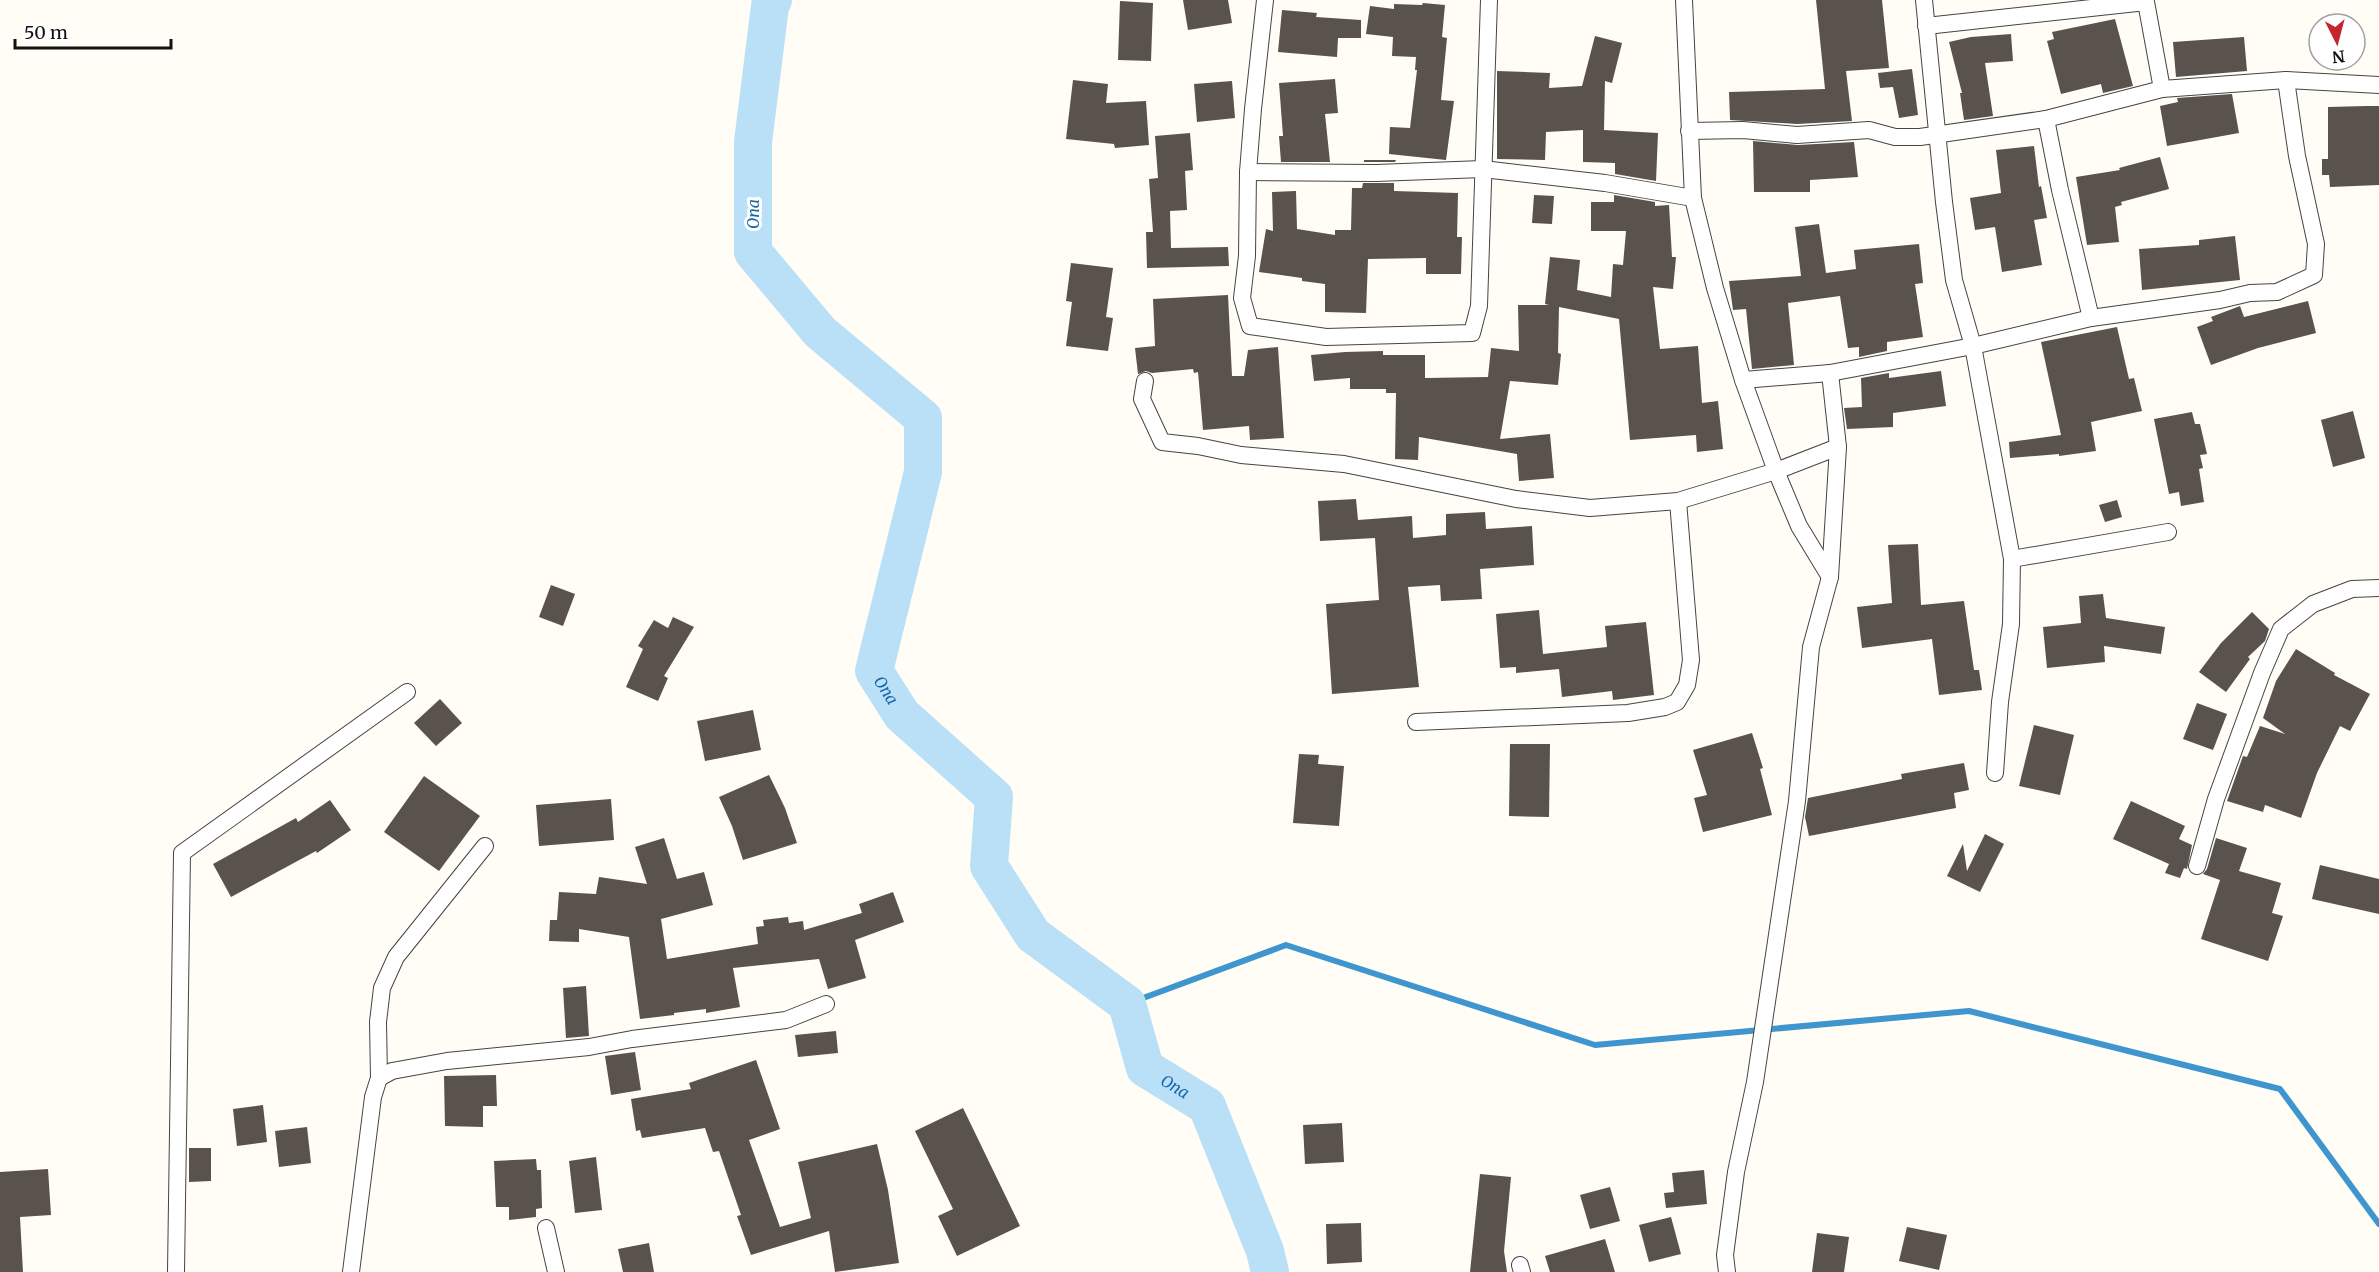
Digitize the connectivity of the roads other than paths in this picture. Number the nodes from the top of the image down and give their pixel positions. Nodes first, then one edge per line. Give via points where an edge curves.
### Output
1 (1265, 0) edge
2 (1489, 0) edge
3 (1684, 0) edge
4 (1924, 0) edge
5 (2146, 1) edge
6 (1926, 26) junction
7 (2286, 80) junction
8 (2379, 85) edge
9 (2162, 89) junction
10 (2046, 119) junction
11 (1689, 131) junction
12 (1939, 134) junction
13 (1483, 169) junction
14 (1248, 172) junction
15 (1693, 198) junction
16 (2091, 318) junction
17 (1973, 346) junction
18 (1830, 373) junction
19 (1743, 380) junction
20 (1145, 381) dead end
21 (1838, 447) junction
22 (1776, 471) junction
23 (1678, 501) junction
24 (2168, 532) dead end
25 (2012, 559) junction
26 (1830, 577) junction
27 (2379, 588) edge
28 (406, 692) dead end
29 (1416, 722) dead end
30 (1995, 773) dead end
31 (485, 846) dead end
32 (2197, 866) dead end
33 (826, 1004) dead end
34 (379, 1078) junction
35 (546, 1228) dead end
36 (176, 1272) edge
37 (351, 1272) edge
38 (556, 1272) edge
39 (1727, 1272) edge

1 - 14 street
2 - 13 street
3 - 11 street
4 - 6 street
5 - 6 street
5 - 9 street
6 - 12 street
7 - 8 street
7 - 9 street
7 - 16 street via 2316,244 2314,275 2277,292 2250,292 2220,300
9 - 10 street
10 - 12 street
10 - 16 street
11 - 12 street via 1797,135 1869,130 1896,137
11 - 15 street
12 - 17 street via 1954,280
13 - 14 street
13 - 14 street via 1479,306 1472,333 1427,336 1326,337 1250,326 1242,298
13 - 15 street
15 - 19 street
16 - 17 street
17 - 18 street
17 - 25 street
18 - 19 street
18 - 21 street
19 - 22 street
20 - 23 street via 1142,399 1162,442 1241,455 1344,464 1516,499 1590,508
21 - 22 street
21 - 26 street
22 - 23 street
22 - 26 street via 1799,526
23 - 29 street via 1691,660 1688,685 1677,702 1665,708 1628,713
24 - 25 street
25 - 30 street via 2011,624
26 - 39 street via 1811,647 1797,801 1755,1082 1736,1172 1725,1255
27 - 32 street via 2352,589 2313,604 2282,628 2216,800
28 - 36 street via 182,853
31 - 34 street via 396,957 382,988
33 - 34 street via 786,1020 447,1062 392,1071
34 - 37 street via 373,1097
35 - 38 street

